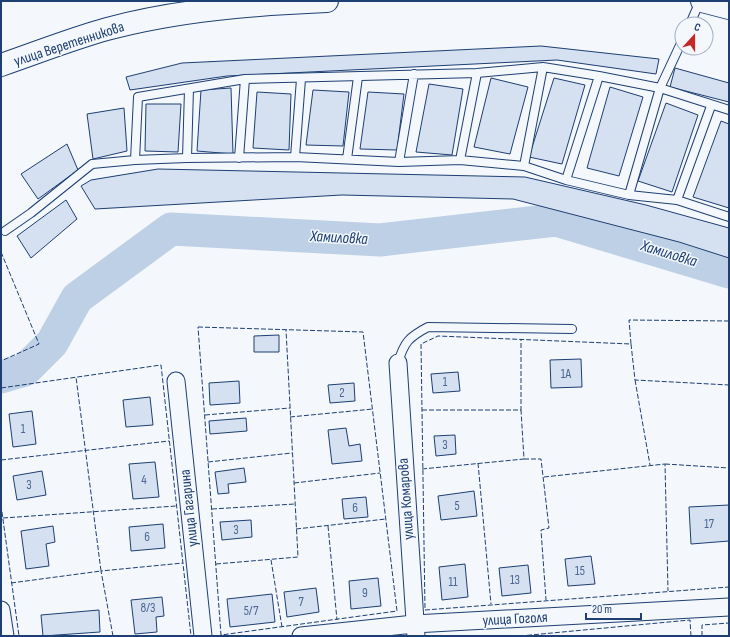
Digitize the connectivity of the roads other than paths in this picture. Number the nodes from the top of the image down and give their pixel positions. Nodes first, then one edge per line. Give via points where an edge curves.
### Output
1 (327, 1) edge
2 (701, 1) edge
3 (729, 8) edge
4 (694, 16) edge
5 (675, 56) edge
6 (1, 65) edge
7 (544, 67) junction
8 (477, 73) junction
9 (414, 74) junction
10 (600, 76) junction
11 (358, 77) junction
12 (245, 79) junction
13 (301, 79) junction
14 (660, 88) junction
15 (189, 89) junction
16 (711, 106) junction
17 (729, 110) edge
18 (294, 157) junction
19 (187, 158) junction
20 (239, 158) junction
21 (347, 159) junction
22 (135, 160) junction
23 (460, 160) junction
24 (399, 162) junction
25 (524, 166) junction
26 (566, 180) junction
27 (629, 195) junction
28 (677, 200) junction
29 (729, 217) edge
30 (5, 231) dead end
31 (572, 329) dead end
32 (398, 363) joint
33 (176, 381) dead end
34 (729, 607) edge
35 (1, 610) edge
36 (415, 630) edge
37 (5, 636) edge
38 (203, 636) edge
39 (301, 636) edge

1 - 6 main road, улица Веретенникова via 278,3 193,12 108,29
2 - 3 main road
2 - 4 lane
5 - 14 lane
7 - 8 lane
7 - 10 lane
7 - 25 lane
8 - 9 lane
8 - 23 lane
9 - 11 lane
9 - 24 lane
10 - 14 lane
10 - 26 lane
11 - 13 lane
11 - 21 lane
12 - 13 lane
12 - 15 lane
12 - 20 lane
13 - 18 lane
14 - 16 lane
14 - 27 lane
15 - 19 lane
15 - 22 lane via 138,97
16 - 17 lane
16 - 28 lane
18 - 20 lane
18 - 21 lane
19 - 20 lane
19 - 22 lane
21 - 24 lane
22 - 30 lane via 92,164 32,213
23 - 24 lane
23 - 25 lane
25 - 26 lane
26 - 27 lane
27 - 28 lane
28 - 29 lane
31 - 32 lane via 428,327 416,333 403,346
32 - 36 street, улица Комарова
33 - 38 street, улица Гагарина
34 - 36 street, улица Гоголя
35 - 37 street
36 - 39 street, улица Гоголя

